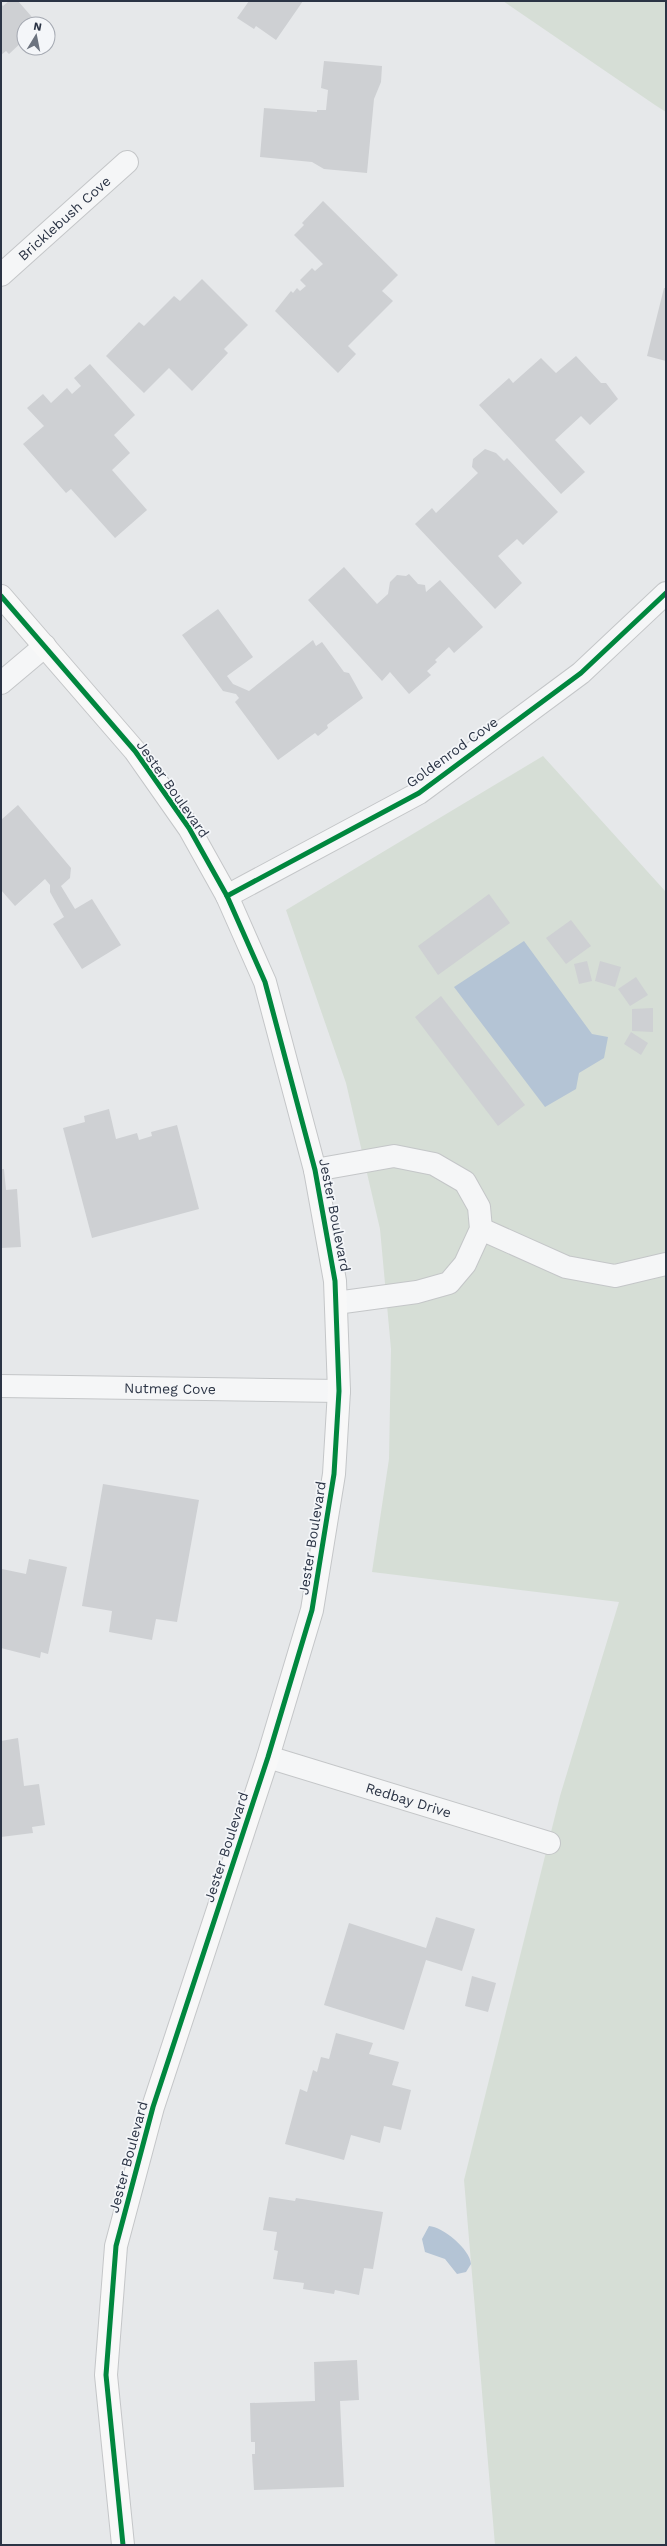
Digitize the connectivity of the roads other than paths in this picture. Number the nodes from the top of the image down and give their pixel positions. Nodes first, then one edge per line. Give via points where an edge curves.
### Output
1 (127, 162) dead end
2 (1, 275) edge
3 (666, 593) edge
4 (1, 596) edge
5 (44, 646) junction
6 (1, 683) edge
7 (227, 896) junction
8 (315, 1170) junction
9 (481, 1229) junction
10 (666, 1264) edge
11 (336, 1304) junction
12 (1, 1386) edge
13 (339, 1391) junction
14 (268, 1757) junction
15 (549, 1843) dead end
16 (123, 2545) edge

1 - 2 street, Bricklebush Cove
3 - 7 street, Goldenrod Cove via 581,673 418,793
4 - 5 street, Jester Boulevard
5 - 6 street
5 - 7 street, Jester Boulevard via 135,751 189,828
7 - 8 street, Jester Boulevard via 265,982
8 - 9 street via 394,1156 434,1164 465,1182 479,1207
8 - 11 street, Jester Boulevard via 335,1281
9 - 10 street via 566,1267 615,1276
9 - 11 street via 465,1264 449,1282 417,1292
11 - 13 street, Jester Boulevard
12 - 13 street, Nutmeg Cove
13 - 14 street, Jester Boulevard via 334,1474 312,1610
14 - 15 street, Redbay Drive
14 - 16 street, Jester Boulevard via 153,2107 116,2246 106,2375

